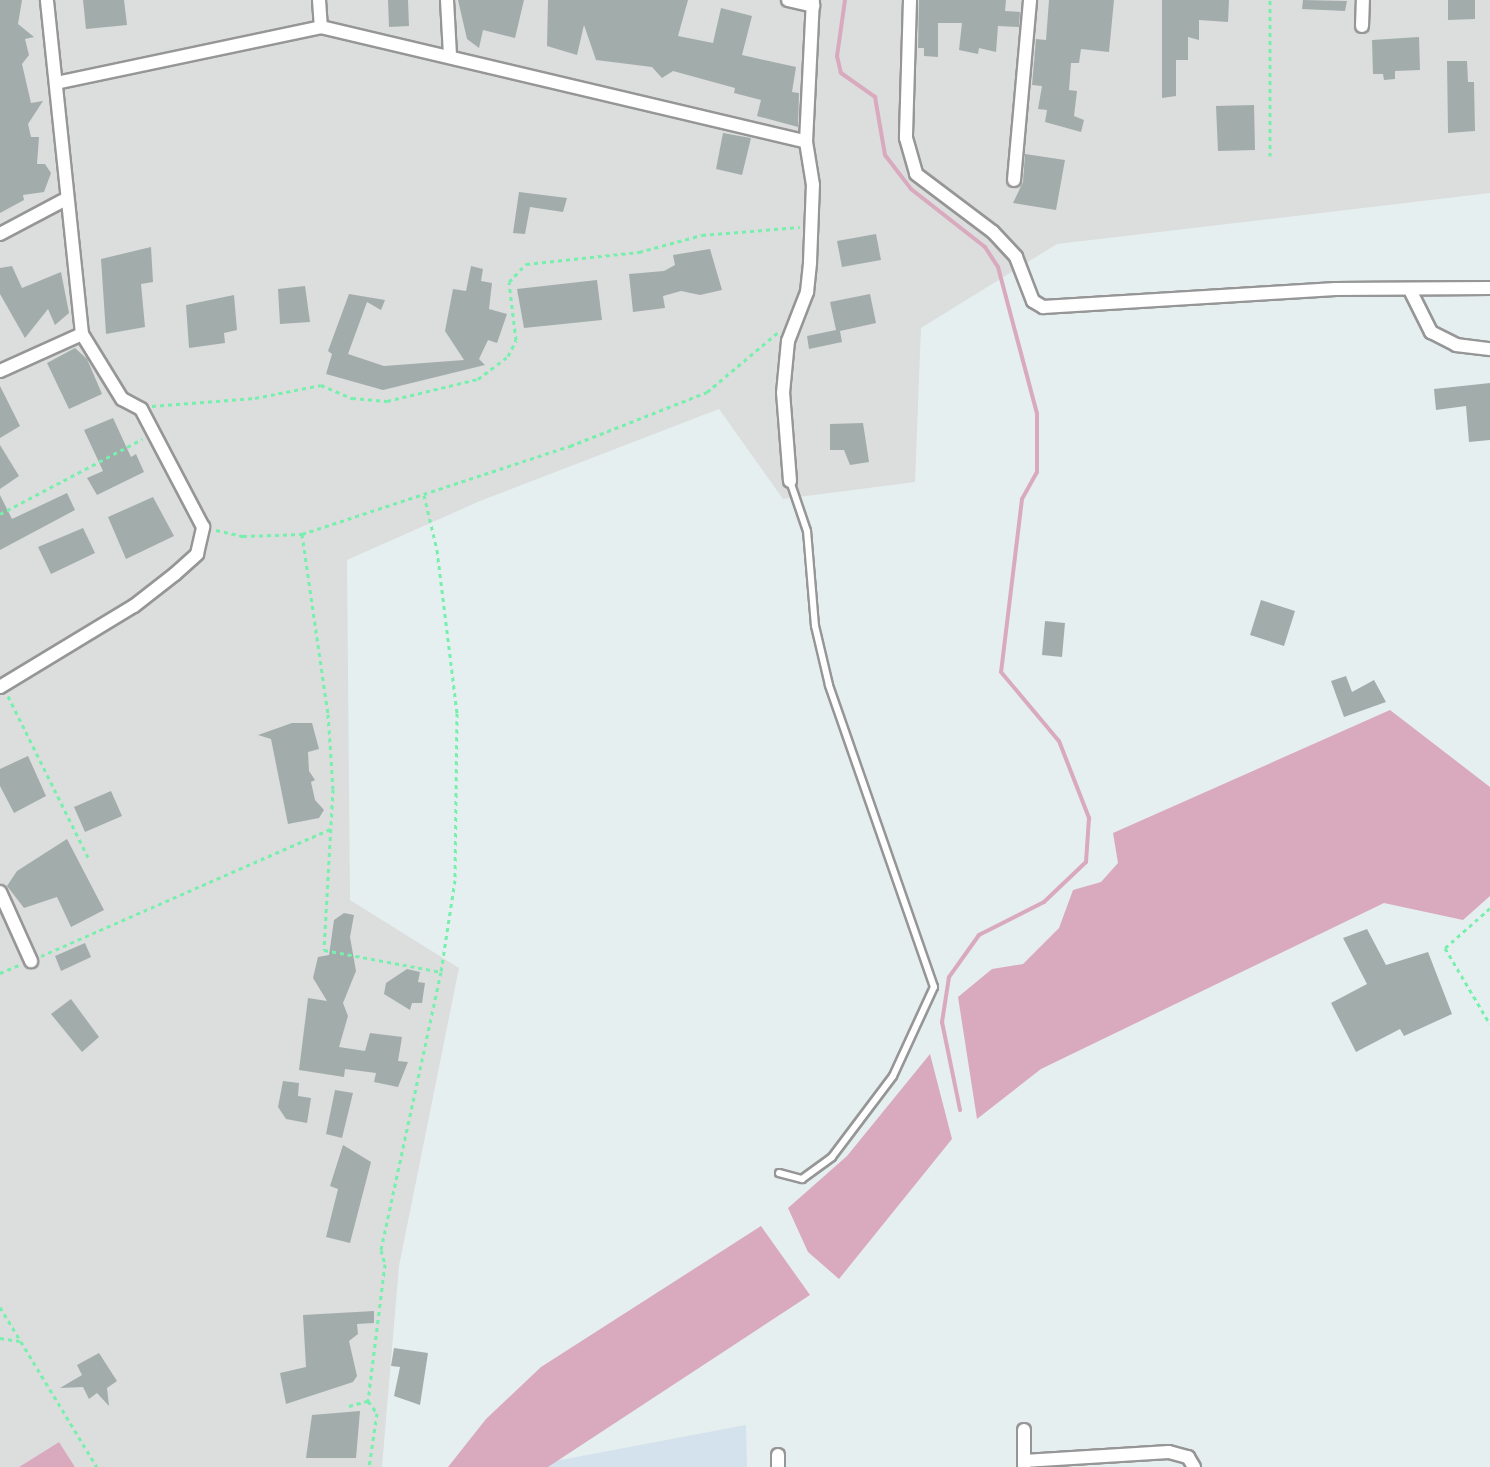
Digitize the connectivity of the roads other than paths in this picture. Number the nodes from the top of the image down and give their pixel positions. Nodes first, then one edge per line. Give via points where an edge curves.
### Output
1 (47, 0) edge
2 (319, 0) edge
3 (447, 0) edge
4 (788, 0) edge
5 (910, 0) edge
6 (1030, 0) edge
7 (1363, 0) edge
8 (813, 3) edge
9 (1362, 26) dead end
10 (321, 27) junction
11 (450, 56) junction
12 (56, 83) junction
13 (806, 142) junction
14 (1014, 180) dead end
15 (66, 199) junction
16 (0, 234) edge
17 (1490, 288) edge
18 (1411, 292) junction
19 (82, 334) junction
20 (1490, 349) edge
21 (0, 371) edge
22 (790, 481) joint
23 (1, 686) edge
24 (0, 892) edge
25 (31, 961) road end
26 (779, 1173) dead end
27 (1024, 1430) dead end
28 (1024, 1464) edge
29 (1194, 1467) edge

1 - 12 street
2 - 10 street
3 - 11 street
4 - 8 street
5 - 18 street via 906,138 916,174 993,232 1016,257 1033,301 1043,307 1335,289
6 - 14 street
7 - 9 street
8 - 13 street
10 - 11 street
10 - 12 street
11 - 13 street
12 - 15 street
13 - 22 street via 813,185 807,292 788,341 783,393
15 - 16 street
15 - 19 street
17 - 18 street
18 - 20 street via 1431,332 1456,345
19 - 21 street
19 - 23 street via 122,399 141,409 203,527 197,554 134,606
22 - 26 lane via 807,531 808,575 829,685 934,987 893,1076 832,1157 802,1179
24 - 25 street
27 - 28 street
28 - 29 street via 1169,1452 1188,1457

